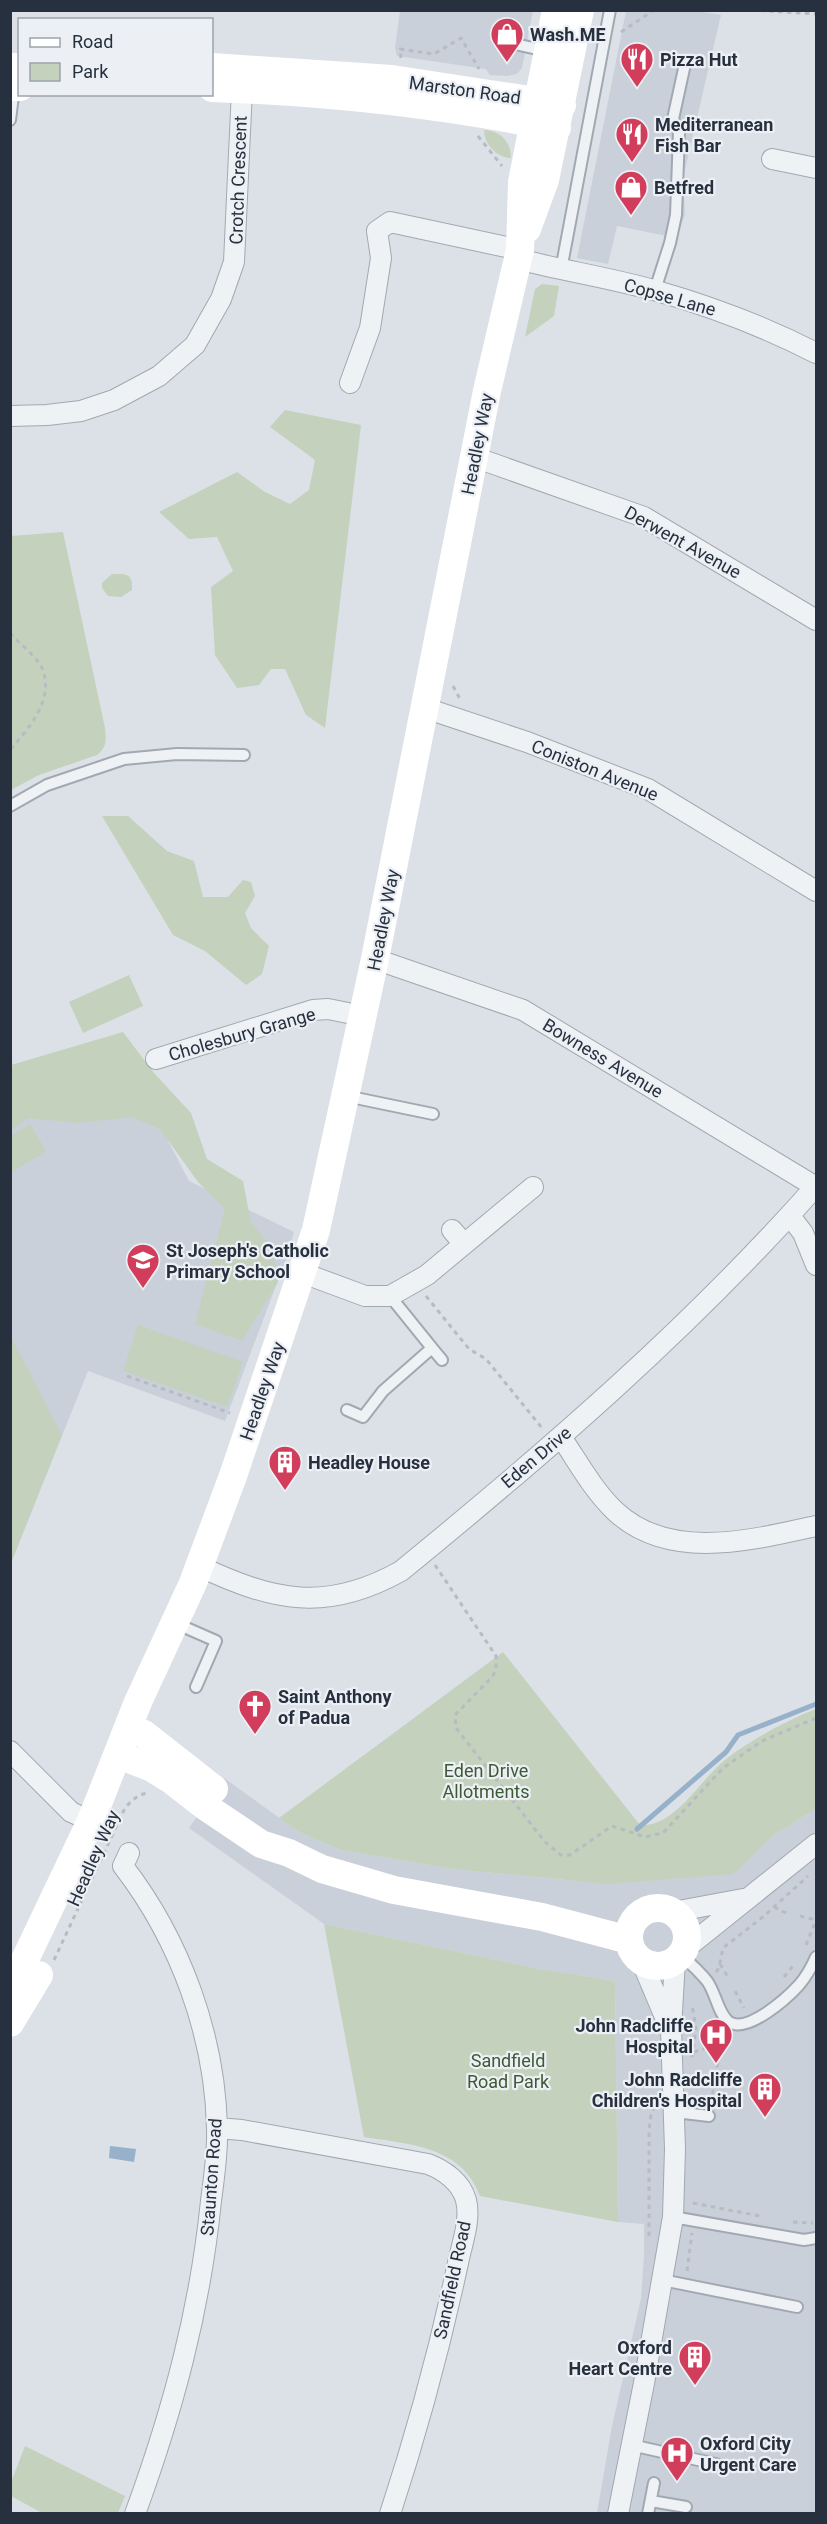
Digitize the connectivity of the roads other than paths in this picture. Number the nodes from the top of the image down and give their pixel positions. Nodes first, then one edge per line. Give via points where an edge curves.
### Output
1 (556, 10) edge
2 (580, 10) edge
3 (610, 10) edge
4 (500, 30) dead end
5 (549, 51) junction
6 (685, 64) dead end
7 (213, 67) edge
8 (14, 75) edge
9 (366, 87) junction
10 (213, 88) edge
11 (242, 89) junction
12 (551, 110) junction
13 (10, 120) edge
14 (772, 159) dead end
15 (816, 168) edge
16 (519, 251) junction
17 (561, 270) junction
18 (655, 291) junction
19 (816, 353) edge
20 (350, 383) dead end
21 (10, 416) edge
22 (474, 457) junction
23 (816, 620) edge
24 (424, 708) junction
25 (244, 755) dead end
26 (10, 806) edge
27 (816, 891) edge
28 (375, 959) junction
29 (363, 1016) junction
30 (156, 1059) dead end
31 (346, 1096) junction
32 (433, 1114) dead end
33 (816, 1186) edge
34 (533, 1187) dead end
35 (790, 1216) junction
36 (816, 1265) edge
37 (303, 1273) junction
38 (390, 1296) junction
39 (432, 1348) junction
40 (442, 1360) dead end
41 (347, 1410) dead end
42 (557, 1439) junction
43 (816, 1526) edge
44 (196, 1574) junction
45 (179, 1625) junction
46 (196, 1687) dead end
47 (136, 1731) junction
48 (10, 1751) edge
49 (126, 1758) junction
50 (104, 1823) junction
51 (816, 1844) edge
52 (129, 1853) dead end
53 (290, 1853) junction
54 (746, 1898) junction
55 (673, 1912) junction
56 (636, 1938) junction
57 (680, 1954) junction
58 (816, 1957) edge
59 (10, 1991) edge
60 (10, 2023) edge
61 (670, 2029) junction
62 (675, 2112) junction
63 (710, 2112) road end
64 (217, 2128) junction
65 (682, 2218) junction
66 (816, 2238) edge
67 (662, 2280) junction
68 (797, 2307) dead end
69 (631, 2445) junction
70 (716, 2464) dead end
71 (654, 2483) dead end
72 (651, 2501) junction
73 (686, 2507) dead end
74 (135, 2514) edge
75 (390, 2514) edge
76 (618, 2514) edge
77 (648, 2514) edge

1 - 5 main road
2 - 12 main road
3 - 17 lane
4 - 5 lane via 498,40
5 - 12 main road
6 - 18 lane via 673,119 679,133 676,215
7 - 9 main road, Marston Road
8 - 13 lane
9 - 11 main road, Marston Road
9 - 12 main road, Marston Road via 465,110
10 - 11 main road, Marston Road
11 - 21 street, Crotch Crescent via 234,262 221,299 195,345 159,376 114,400 81,411
12 - 16 main road, Headley Way via 522,182
14 - 15 street
16 - 17 street, Copse Lane
16 - 20 street, Copse Lane via 390,222 376,231 381,258 370,328
16 - 22 main road, Headley Way
17 - 18 street, Copse Lane
18 - 19 street, Copse Lane via 751,322
22 - 23 street, Derwent Avenue via 644,517
22 - 24 main road, Headley Way
24 - 27 street, Coniston Avenue via 648,789
24 - 28 main road, Headley Way
25 - 26 lane via 177,754 124,759 47,785
28 - 29 main road, Headley Way
28 - 33 street, Bowness Avenue via 523,1010
29 - 30 street, Cholesbury Grange via 328,1009 313,1011
29 - 31 main road, Headley Way
31 - 32 lane
31 - 37 main road, Headley Way
33 - 35 street, Eden Drive
34 - 38 street via 458,1237 416,1284
35 - 36 street via 803,1233
35 - 42 street, Eden Drive via 699,1312
37 - 38 street via 365,1296
37 - 44 main road, Headley Way
38 - 39 lane
39 - 40 lane
39 - 41 lane via 383,1391 363,1417
42 - 43 street via 615,1511 655,1534 695,1544 737,1541
42 - 44 street, Eden Drive via 401,1571 379,1583 342,1595 302,1599
44 - 45 main road, Headley Way
45 - 46 lane via 216,1641
45 - 47 main road, Headley Way via 138,1702
47 - 49 main road, Headley Way
47 - 53 main road via 171,1754
48 - 50 street via 71,1812
49 - 50 main road, Headley Way
49 - 53 main road via 170,1779 261,1844
49 - 60 main road, Headley Way via 107,1828 50,1954
50 - 59 main road, Headley Way
51 - 54 street
52 - 64 street, Staunton Road via 123,1866 162,1925 190,1988 205,2041
53 - 56 main road via 322,1869 394,1890
54 - 55 street
54 - 57 street
55 - 56 main road via 649,1909
55 - 57 main road via 683,1921 687,1935
56 - 57 main road via 658,1966
56 - 61 street
57 - 58 lane via 707,1981 729,2022 746,2024 764,2015 801,1983
57 - 61 street
61 - 62 street
62 - 63 lane
62 - 65 street
64 - 74 street, Staunton Road via 207,2242 192,2328 171,2412
64 - 75 street, Sandfield Road via 428,2164 446,2173 463,2192 467,2216 455,2275
65 - 66 lane via 804,2240
65 - 67 street
67 - 68 lane
67 - 69 street
69 - 70 lane
69 - 76 street
71 - 72 lane
72 - 73 lane
72 - 77 lane

